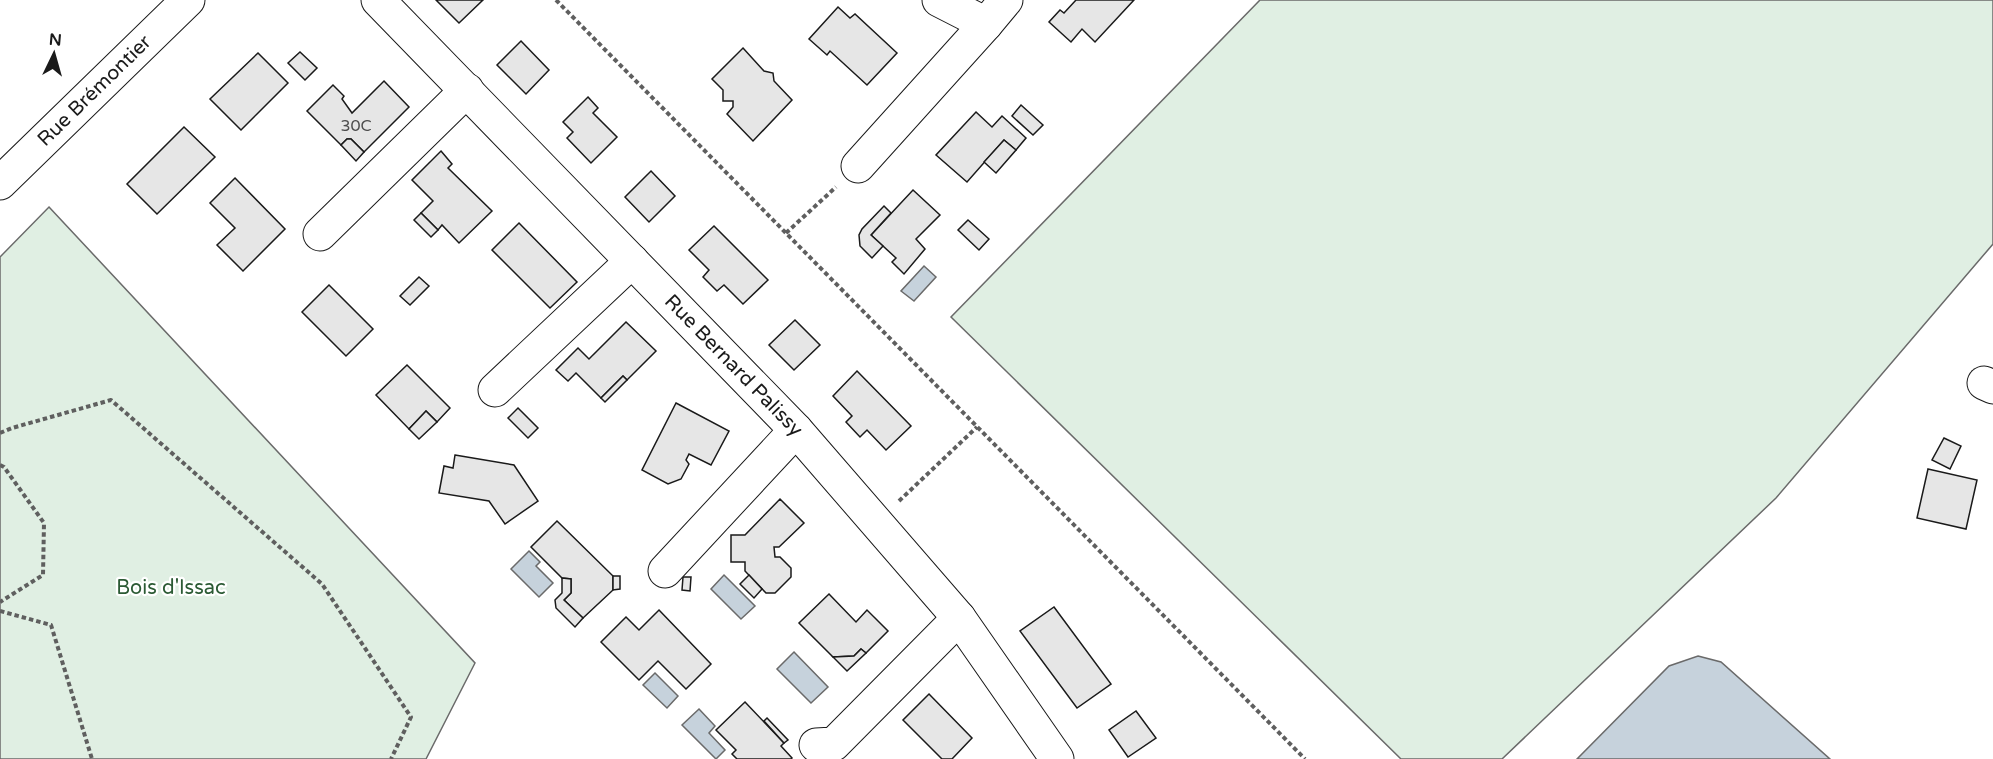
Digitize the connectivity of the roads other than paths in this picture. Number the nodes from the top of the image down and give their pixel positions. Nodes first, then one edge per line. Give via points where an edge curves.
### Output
1 (188, 0) edge
2 (378, 0) edge
3 (939, 0) edge
4 (996, 12) edge
5 (467, 90) junction
6 (858, 166) road end
7 (0, 183) edge
8 (320, 234) dead end
9 (632, 261) junction
10 (495, 390) dead end
11 (796, 429) junction
12 (665, 571) dead end
13 (959, 618) junction
14 (816, 745) dead end
15 (1057, 759) edge

1 - 7 street, Rue Brémontier
2 - 5 street, Rue Bernard Palissy
3 - 4 street
4 - 6 street
5 - 8 street
5 - 9 street, Rue Bernard Palissy
9 - 10 street
9 - 11 street, Rue Bernard Palissy
11 - 12 street
11 - 13 street, Rue Bernard Palissy
13 - 14 street via 834,744
13 - 15 street, Rue Bernard Palissy

